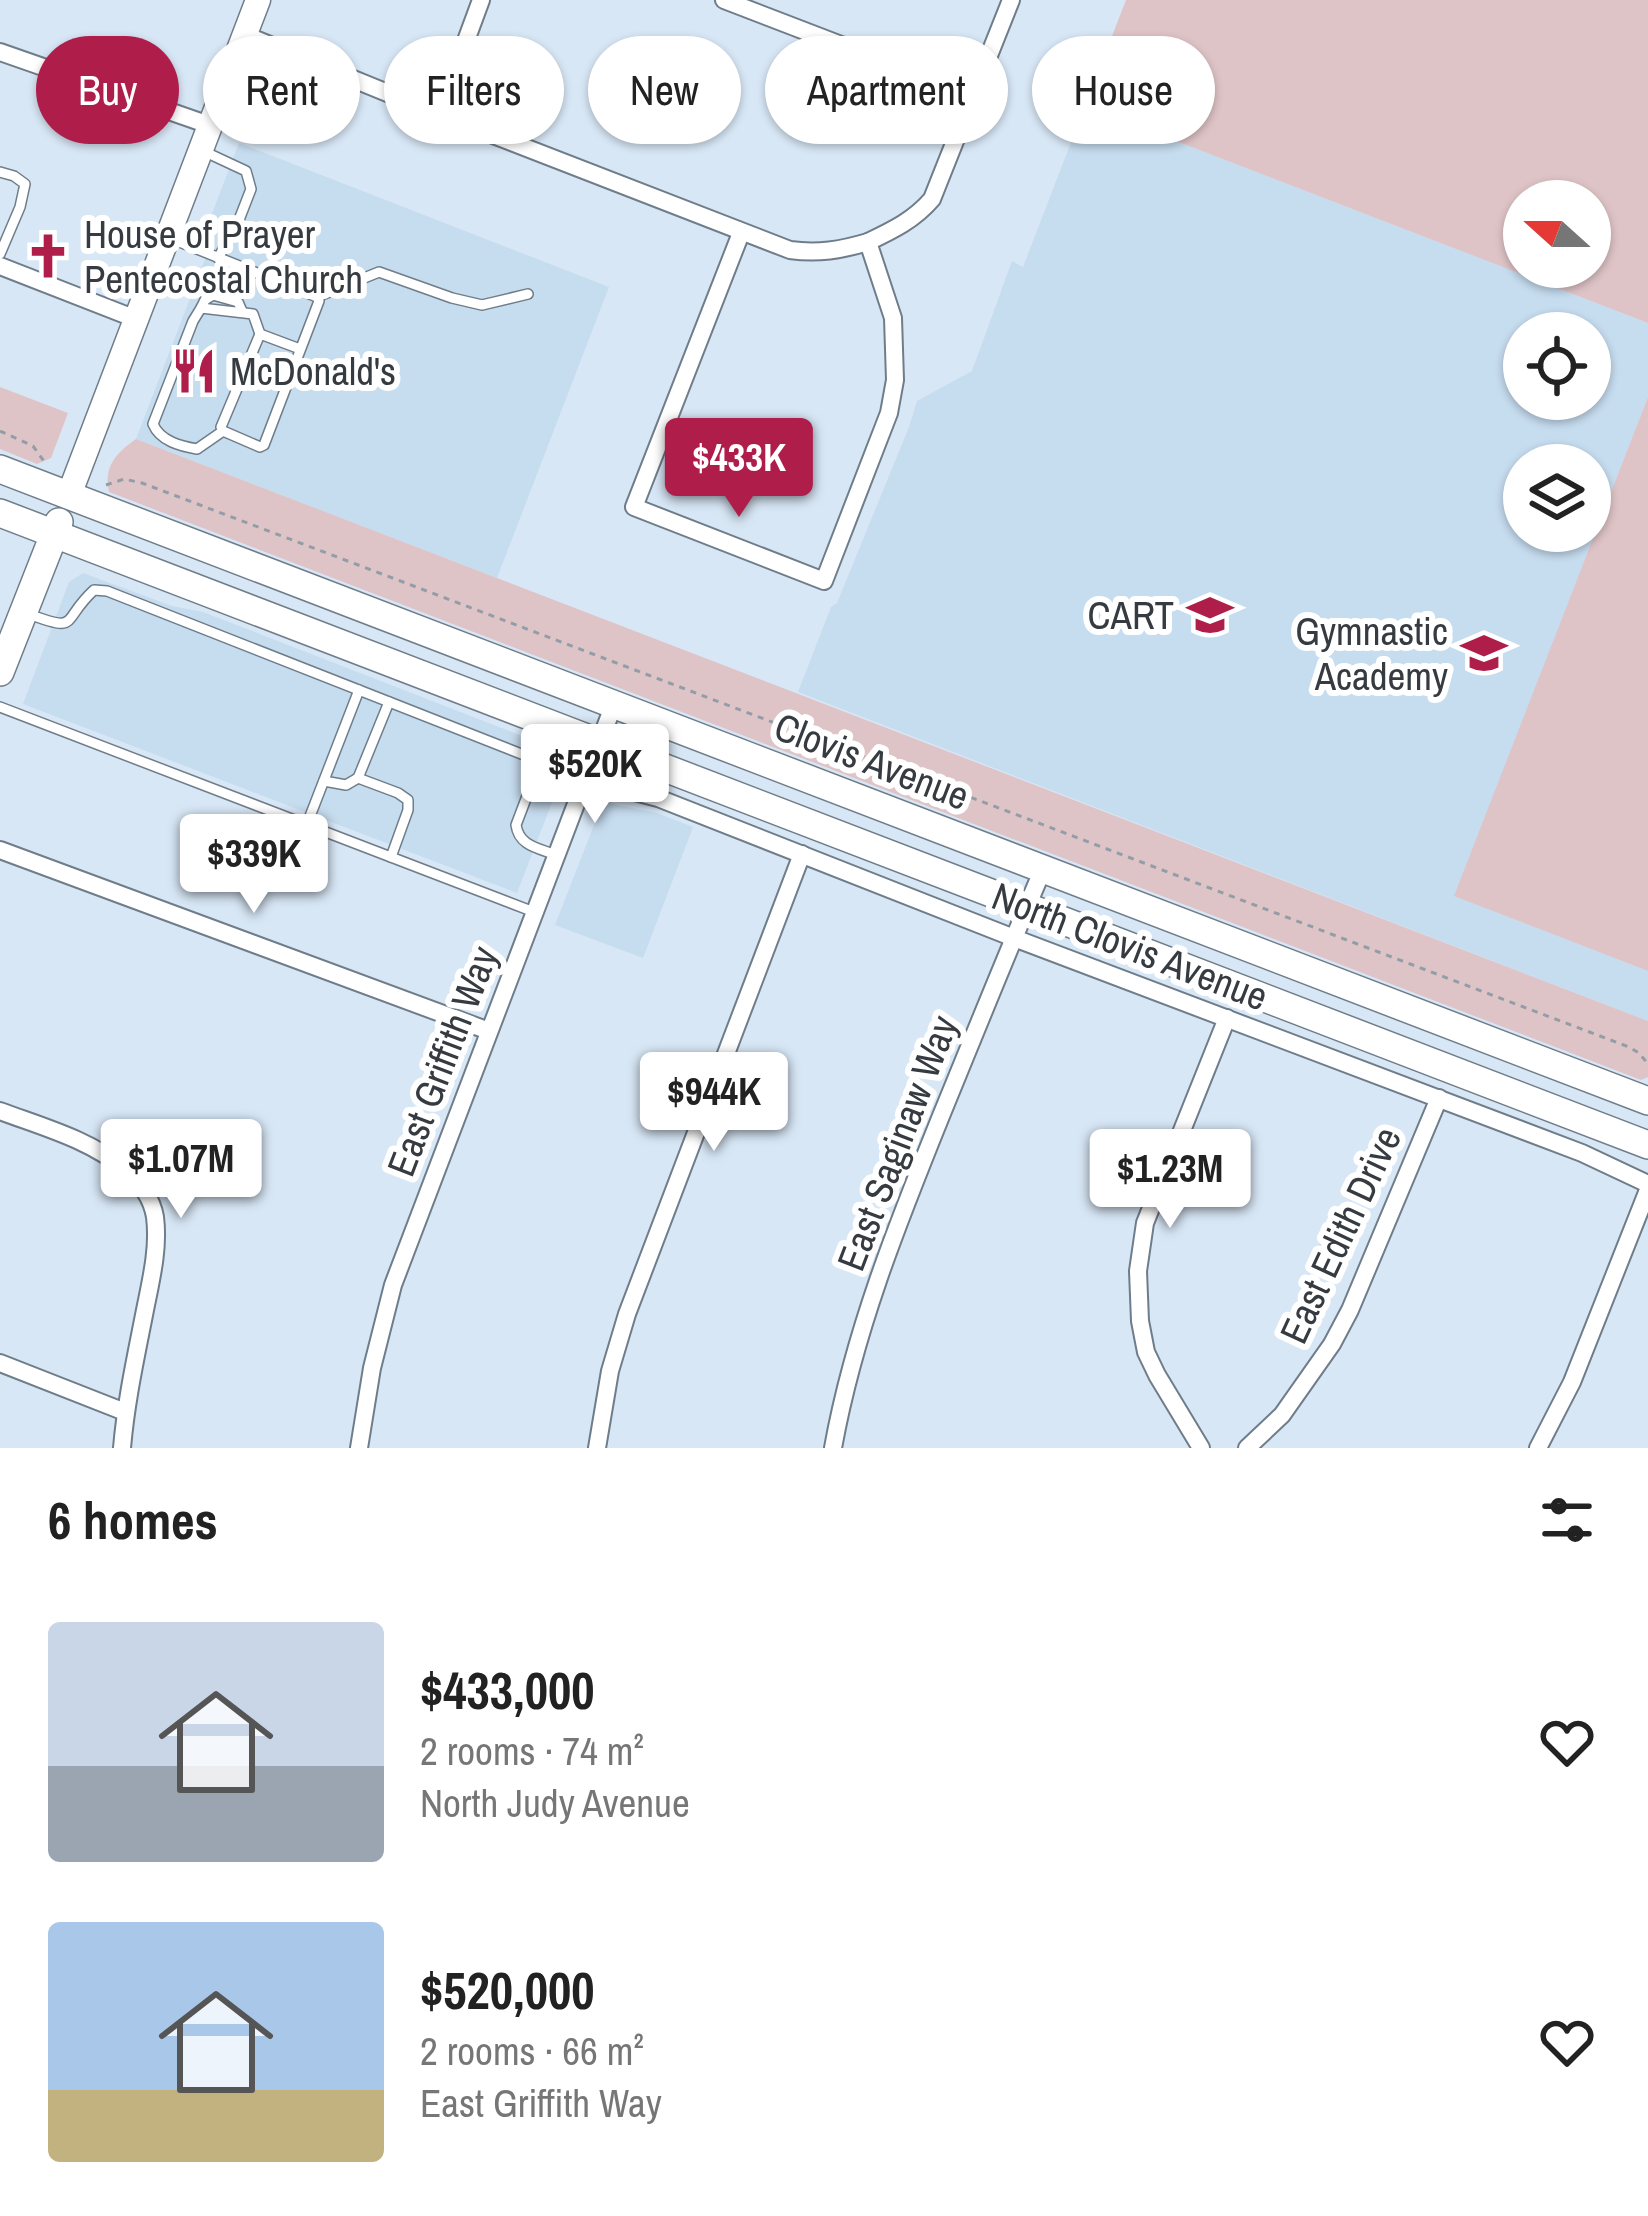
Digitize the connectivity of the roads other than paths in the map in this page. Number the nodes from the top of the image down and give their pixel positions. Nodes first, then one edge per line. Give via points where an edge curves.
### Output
1 (258, 0) edge
2 (481, 0) edge
3 (724, 0) edge
4 (1011, 0) edge
5 (245, 34) joint
6 (468, 36) edge
7 (818, 36) edge
8 (997, 36) edge
9 (0, 52) edge
10 (384, 91) edge
11 (203, 138) edge
12 (203, 141) edge
13 (212, 144) edge
14 (515, 144) edge
15 (954, 144) edge
16 (0, 172) edge
17 (741, 233) junction
18 (166, 238) junction
19 (868, 242) junction
20 (0, 254) edge
21 (218, 258) junction
22 (0, 266) edge
23 (528, 294) dead end
24 (317, 297) junction
25 (136, 319) junction
26 (260, 334) junction
27 (301, 349) junction
28 (223, 431) junction
29 (0, 469) edge
30 (73, 485) junction
31 (0, 513) edge
32 (54, 534) junction
33 (14, 619) edge
34 (0, 672) edge
35 (359, 690) junction
36 (389, 702) junction
37 (614, 704) junction
38 (0, 706) edge
39 (599, 742) junction
40 (540, 762) junction
41 (358, 778) junction
42 (585, 779) junction
43 (324, 781) junction
44 (307, 824) junction
45 (0, 850) edge
46 (802, 854) junction
47 (556, 855) junction
48 (391, 857) junction
49 (1043, 869) junction
50 (1027, 907) junction
51 (534, 912) junction
52 (1014, 938) junction
53 (1227, 1018) junction
54 (489, 1031) junction
55 (1438, 1098) junction
56 (1648, 1101) edge
57 (0, 1111) edge
58 (1648, 1144) edge
59 (1648, 1187) edge
60 (0, 1363) edge
61 (125, 1412) junction
62 (122, 1448) edge
63 (359, 1448) edge
64 (597, 1448) edge
65 (833, 1448) edge
66 (1201, 1448) edge
67 (1247, 1448) edge
68 (1538, 1448) edge

1 - 5 main road
2 - 6 street
3 - 7 street
4 - 8 street
5 - 10 street
9 - 11 street
12 - 18 main road
13 - 21 lane via 246,171 251,189
14 - 17 street
15 - 19 street via 919,214
16 - 20 lane via 25,184
17 - 19 street via 813,253
17 - 19 street via 634,507 824,581 895,380 893,319
18 - 21 lane
18 - 25 main road
21 - 24 lane
22 - 25 street
23 - 24 lane via 482,305 379,272
24 - 27 lane
25 - 30 main road
26 - 27 lane
26 - 28 lane
26 - 28 lane via 253,314 201,308 153,424 157,434 197,449
27 - 28 lane via 263,445
29 - 30 main road, Clovis Avenue
30 - 32 main road
30 - 37 main road, Clovis Avenue
31 - 32 main road, Clovis Avenue
32 - 33 main road
32 - 39 main road, Clovis Avenue
33 - 34 main road
33 - 35 lane via 66,624 94,590 107,591
35 - 36 lane
35 - 43 lane
36 - 40 lane
36 - 41 lane
37 - 39 street, East Griffith Way
37 - 49 main road, Clovis Avenue
38 - 44 lane
39 - 42 street, East Griffith Way
39 - 50 main road, Clovis Avenue
40 - 42 lane
40 - 47 lane via 518,835
41 - 43 lane
41 - 48 lane via 408,800
42 - 46 street, North Clovis Avenue
42 - 47 street, East Griffith Way
43 - 44 lane
44 - 48 lane
45 - 54 street
46 - 52 street, North Clovis Avenue
46 - 64 street via 634,1294
47 - 51 street, East Griffith Way
48 - 51 lane
49 - 50 street, East Saginaw Way
49 - 56 main road, Clovis Avenue
50 - 52 street, East Saginaw Way
50 - 58 main road, Clovis Avenue
51 - 54 street, East Griffith Way
52 - 53 street, North Clovis Avenue
52 - 65 street, East Saginaw Way via 892,1237
53 - 55 street, North Clovis Avenue
53 - 66 street via 1144,1223 1138,1270 1146,1352
54 - 63 street, East Griffith Way via 393,1285
55 - 59 street, North Clovis Avenue
55 - 67 street, East Edith Drive via 1350,1310 1282,1415
57 - 61 street via 107,1156 145,1190 155,1215 155,1258
59 - 68 street
60 - 61 street
61 - 62 street

